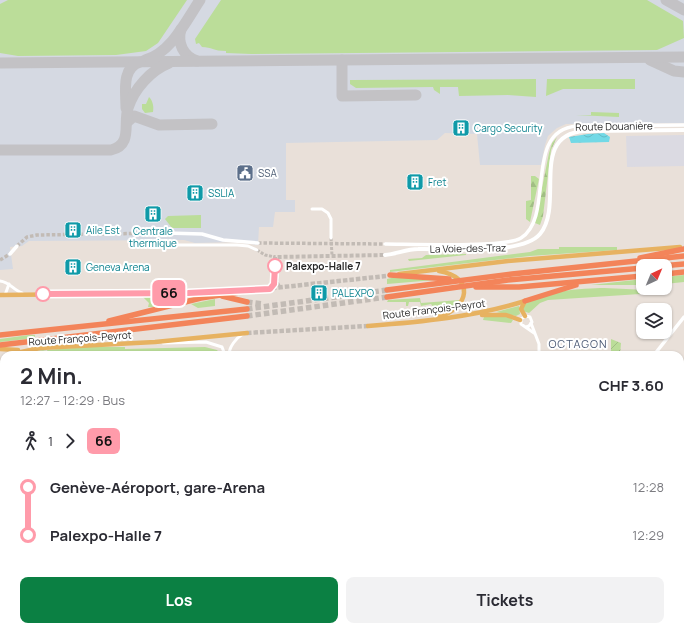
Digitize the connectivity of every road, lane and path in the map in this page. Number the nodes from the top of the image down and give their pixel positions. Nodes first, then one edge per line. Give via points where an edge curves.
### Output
1 (684, 125) edge
2 (684, 130) edge
3 (312, 209) dead end
4 (166, 233) tunnel mouth
5 (331, 238) tunnel mouth
6 (258, 243) tunnel mouth
7 (385, 244) tunnel mouth
8 (16, 246) tunnel mouth
9 (155, 247) dead end
10 (684, 248) edge
11 (257, 250) tunnel mouth
12 (10, 254) tunnel mouth
13 (385, 255) tunnel mouth
14 (684, 256) edge
15 (610, 264) junction
16 (684, 264) edge
17 (672, 265) edge
18 (636, 269) edge
19 (432, 270) junction
20 (684, 272) edge
21 (672, 273) edge
22 (388, 276) joint
23 (636, 277) edge
24 (473, 278) junction
25 (0, 281) edge
26 (588, 281) junction
27 (9, 284) junction
28 (464, 286) junction
29 (387, 290) tunnel mouth
30 (246, 291) joint
31 (188, 293) junction
32 (24, 294) junction
33 (2, 295) edge
34 (216, 295) junction
35 (387, 297) tunnel mouth
36 (525, 301) junction
37 (247, 302) tunnel mouth
38 (247, 309) tunnel mouth
39 (247, 316) tunnel mouth
40 (463, 316) junction
41 (525, 316) junction
42 (684, 317) edge
43 (429, 320) junction
44 (520, 320) junction
45 (531, 323) junction
46 (79, 326) junction
47 (368, 326) tunnel mouth
48 (526, 327) junction
49 (246, 333) joint
50 (534, 333) junction
51 (0, 335) edge
52 (155, 342) junction
53 (0, 345) edge
54 (0, 349) edge
55 (28, 349) junction
56 (20, 351) edge
57 (224, 351) edge
58 (230, 351) edge
59 (539, 351) edge
60 (657, 351) edge

1 - 7 street, Route Douanière via 577,126 559,131 547,148 533,222 523,236 508,243
2 - 13 main road, La Voie-des-Traz via 585,131 564,136 553,156 545,224 539,234 528,243 498,248 414,249
3 - 5 street via 328,213 331,219
4 - 6 street via 202,234 223,240
8 - 12 street
9 - 11 street via 237,244
10 - 15 highway
10 - 19 main road via 508,260
14 - 15 highway
15 - 24 highway
16 - 17 highway
18 - 28 highway
19 - 22 main road
19 - 43 main road via 447,272 455,277 462,284 464,292 462,302 452,312
20 - 21 highway
22 - 24 highway
23 - 26 highway
24 - 29 highway
25 - 27 street
26 - 28 highway via 518,288
26 - 36 highway
27 - 32 street
27 - 33 street
28 - 35 highway
30 - 31 main road
30 - 34 highway
31 - 32 main road
31 - 34 highway
32 - 33 main road
34 - 37 highway
34 - 46 highway via 129,317
36 - 40 main road, Route François-Peyrot via 497,310
36 - 41 main road via 521,310
38 - 46 highway
39 - 53 highway
40 - 43 main road, Route François-Peyrot
40 - 44 main road via 506,315
41 - 44 street
41 - 45 street via 530,317
42 - 60 street
43 - 47 main road, Route François-Peyrot
44 - 48 street
45 - 48 street
45 - 50 street
46 - 51 highway
48 - 50 street
49 - 52 main road, Route François-Peyrot
49 - 58 street, Route François-Peyrot via 237,339
50 - 59 street
52 - 55 main road, Route François-Peyrot
52 - 57 street, Route François-Peyrot via 206,342 222,347
54 - 55 main road
55 - 56 main road, Route François-Peyrot

